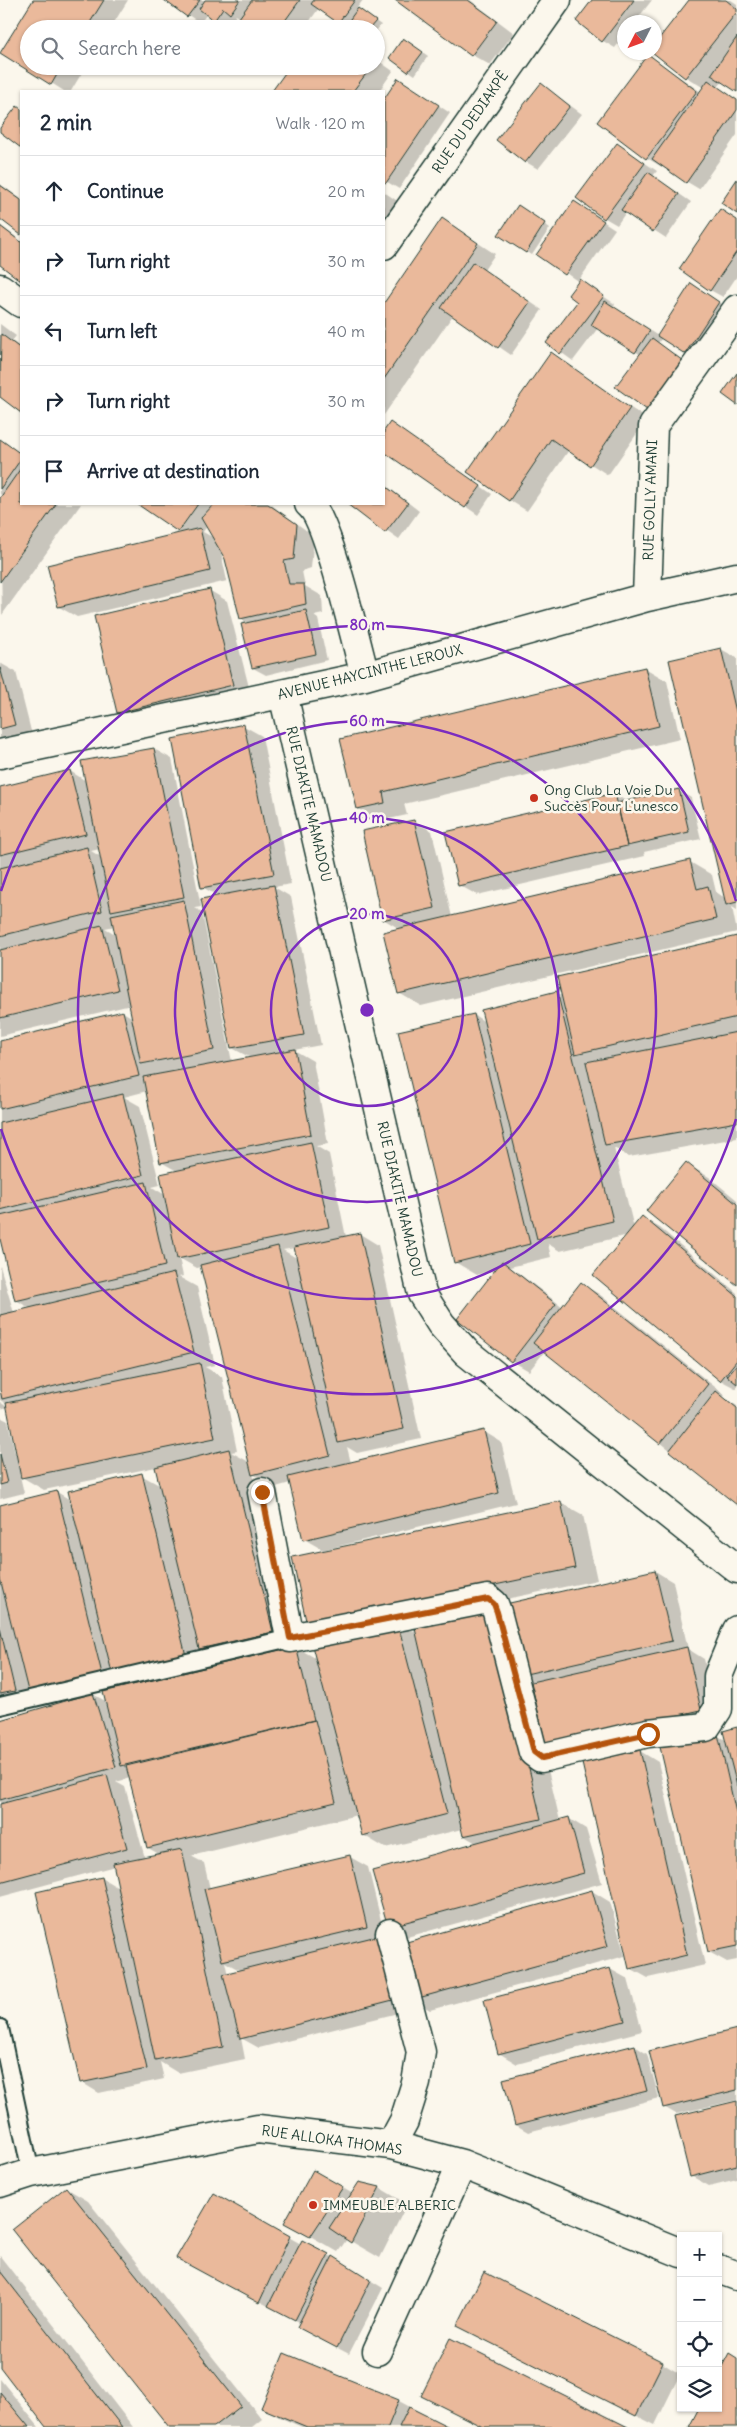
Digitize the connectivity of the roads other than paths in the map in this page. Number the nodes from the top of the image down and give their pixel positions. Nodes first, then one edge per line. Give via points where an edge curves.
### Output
1 (556, 0) edge
2 (385, 244) edge
3 (0, 288) edge
4 (20, 301) edge
5 (737, 309) edge
6 (310, 505) edge
7 (737, 577) edge
8 (646, 597) junction
9 (365, 676) junction
10 (283, 694) junction
11 (0, 754) edge
12 (262, 1492) dead end
13 (737, 1569) edge
14 (737, 1630) edge
15 (290, 1638) junction
16 (0, 1706) edge
17 (390, 1933) dead end
18 (0, 2028) edge
19 (391, 2145) junction
20 (462, 2164) junction
21 (31, 2173) junction
22 (0, 2183) edge
23 (677, 2252) edge
24 (722, 2270) edge
25 (737, 2276) edge
26 (377, 2351) dead end

1 - 2 street, RUE DU DEDIAKPÊ
3 - 4 street
5 - 8 street, RUE GOLLY AMANI via 653,426
6 - 9 street via 326,532
7 - 8 street, AVENUE HAYCINTHE LEROUX
8 - 9 street, AVENUE HAYCINTHE LEROUX
9 - 10 street, AVENUE HAYCINTHE LEROUX
10 - 11 street, AVENUE HAYCINTHE LEROUX
10 - 13 street, RUE DIAKITE MAMADOU via 422,1294 441,1324 466,1352
12 - 15 street
14 - 15 street via 718,1676 718,1709 706,1727 648,1734 542,1758 534,1752 497,1612 488,1599
15 - 16 lane
17 - 19 street via 421,2052 416,2083 404,2121
18 - 21 lane
19 - 20 street, RUE ALLOKA THOMAS
19 - 21 street, RUE ALLOKA THOMAS via 258,2129
20 - 23 street, RUE ALLOKA THOMAS
20 - 26 street
21 - 22 street, RUE ALLOKA THOMAS
24 - 25 street

